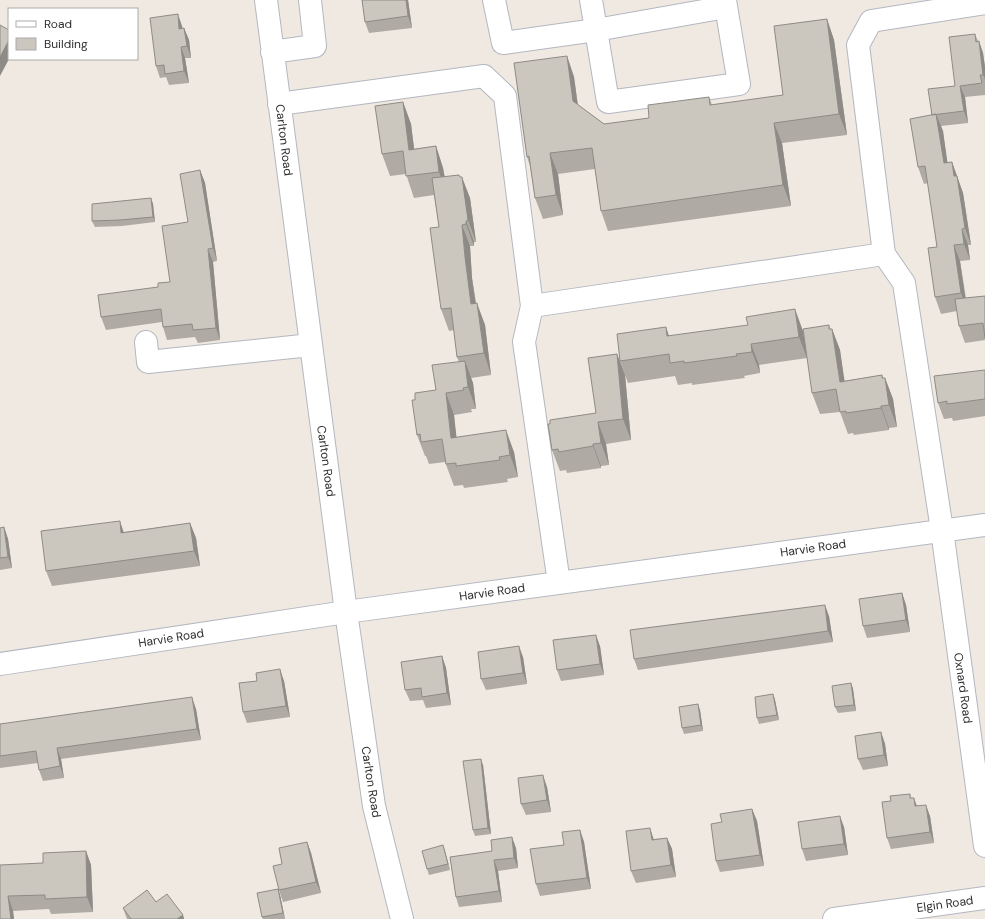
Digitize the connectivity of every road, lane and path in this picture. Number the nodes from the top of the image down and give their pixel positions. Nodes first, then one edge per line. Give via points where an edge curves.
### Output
1 (266, 0) edge
2 (310, 0) edge
3 (494, 0) edge
4 (591, 0) edge
5 (726, 4) edge
6 (985, 4) edge
7 (596, 30) junction
8 (272, 52) junction
9 (279, 104) junction
10 (884, 254) junction
11 (532, 306) junction
12 (146, 342) dead end
13 (311, 345) junction
14 (985, 525) edge
15 (942, 530) junction
16 (559, 582) junction
17 (346, 612) junction
18 (0, 664) edge
19 (985, 846) edge
20 (985, 898) edge
21 (402, 919) edge
22 (834, 919) edge

1 - 8 street, Carlton Road
2 - 8 street via 315,46
3 - 7 street via 503,43
4 - 7 street
5 - 7 street
5 - 7 street via 739,84 608,102
6 - 10 street via 871,21 858,45
8 - 9 street, Carlton Road
9 - 11 street via 484,76 505,96
9 - 13 street, Carlton Road
10 - 11 street
10 - 15 street, Oxnard Road via 904,282
11 - 16 street via 524,342
12 - 13 street via 148,362
13 - 17 street, Carlton Road
14 - 15 street, Harvie Road
15 - 16 street, Harvie Road
15 - 19 street, Oxnard Road
16 - 17 street, Harvie Road
17 - 18 street, Harvie Road
17 - 21 street, Carlton Road via 374,806
20 - 22 street, Elgin Road

